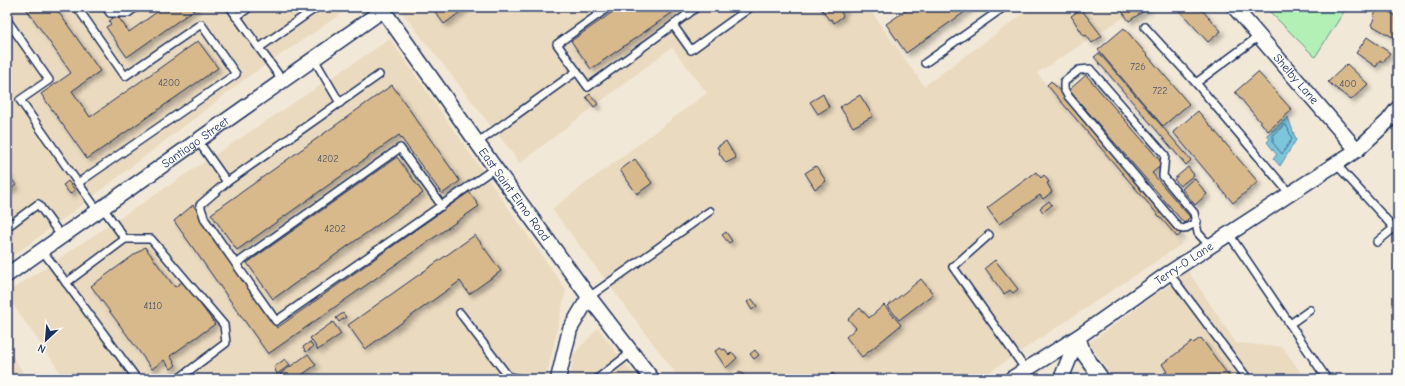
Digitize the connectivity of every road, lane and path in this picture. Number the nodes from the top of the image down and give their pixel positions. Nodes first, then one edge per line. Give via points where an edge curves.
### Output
1 (77, 7) edge
2 (106, 7) edge
3 (136, 7) edge
4 (230, 7) edge
5 (250, 7) edge
6 (316, 7) edge
7 (609, 7) edge
8 (683, 7) edge
9 (697, 7) edge
10 (751, 7) edge
11 (1004, 7) edge
12 (1234, 7) edge
13 (382, 8) edge
14 (688, 14) junction
15 (236, 17) junction
16 (7, 20) edge
17 (672, 25) junction
18 (1145, 27) dead end
19 (1259, 36) junction
20 (259, 48) junction
21 (314, 59) junction
22 (925, 64) dead end
23 (577, 71) junction
24 (379, 75) dead end
25 (283, 82) junction
26 (1196, 83) junction
27 (340, 103) junction
28 (1398, 108) edge
29 (198, 141) junction
30 (477, 142) junction
31 (1357, 150) junction
32 (1336, 164) junction
33 (495, 168) junction
34 (227, 182) junction
35 (78, 183) junction
36 (1290, 194) junction
37 (442, 206) junction
38 (101, 209) junction
39 (710, 211) dead end
40 (1196, 222) junction
41 (7, 227) edge
42 (1229, 234) junction
43 (989, 235) dead end
44 (62, 237) junction
45 (125, 239) junction
46 (1377, 242) dead end
47 (1210, 246) junction
48 (42, 250) junction
49 (236, 264) junction
50 (1169, 273) junction
51 (7, 275) edge
52 (66, 283) junction
53 (589, 297) junction
54 (1310, 310) dead end
55 (460, 313) dead end
56 (1290, 324) junction
57 (1078, 337) junction
58 (632, 352) junction
59 (1026, 370) junction
60 (605, 373) junction
61 (137, 379) edge
62 (178, 379) edge
63 (520, 379) edge
64 (558, 379) edge
65 (597, 379) edge
66 (610, 379) edge
67 (652, 379) edge
68 (1011, 379) edge
69 (1061, 379) edge
70 (1102, 379) edge
71 (1248, 379) edge
72 (1327, 379) edge

1 - 35 lane via 125,76 201,24 236,74
2 - 3 lane via 110,13 128,13
4 - 15 lane
5 - 15 lane
6 - 20 lane
7 - 23 lane via 557,44
8 - 14 lane
9 - 14 lane
10 - 17 lane via 691,50
11 - 22 lane
12 - 19 street, Shelby Lane
13 - 21 street, Santiago Street
13 - 30 street, East Saint Elmo Road
14 - 17 lane
15 - 20 lane
16 - 35 lane via 49,80 20,100
17 - 23 lane via 588,87
18 - 26 lane
19 - 26 lane
19 - 31 street, Shelby Lane
20 - 25 lane
21 - 25 street, Santiago Street
21 - 27 lane
23 - 30 lane
24 - 27 lane
25 - 29 street, Santiago Street
26 - 36 lane
27 - 34 lane
28 - 31 street, Terry-O Lane
29 - 34 lane
29 - 38 street, Santiago Street
30 - 33 street, East Saint Elmo Road
31 - 32 street, Terry-O Lane
32 - 36 street, Terry-O Lane
32 - 46 lane via 1394,228
33 - 37 lane
33 - 53 street, East Saint Elmo Road
34 - 49 lane via 200,205 206,220
35 - 38 lane
36 - 42 street, Terry-O Lane
37 - 49 lane via 276,321
37 - 49 lane via 400,148
38 - 44 street, Santiago Street
38 - 45 lane
39 - 53 lane
40 - 40 lane via 1194,213 1163,176 1164,155 1090,70 1079,70 1064,82 1068,96 1179,228 1184,229
40 - 47 lane via 1198,233
41 - 44 lane via 38,204
42 - 47 street, Terry-O Lane
42 - 56 lane
43 - 59 lane via 953,267
44 - 48 street, Santiago Street
45 - 52 lane
45 - 62 lane via 151,239 224,325 226,343
47 - 50 street, Terry-O Lane
48 - 51 street, Santiago Street
48 - 52 lane
50 - 57 street, Terry-O Lane
50 - 71 lane
52 - 61 lane
53 - 58 street, East Saint Elmo Road
53 - 64 street via 570,329
54 - 56 lane
55 - 63 lane via 508,376
56 - 72 lane
57 - 59 street, Terry-O Lane
57 - 69 street
57 - 70 street via 1084,354
58 - 60 lane
58 - 67 street, East Saint Elmo Road
59 - 68 street, Terry-O Lane
60 - 65 lane
60 - 66 lane

